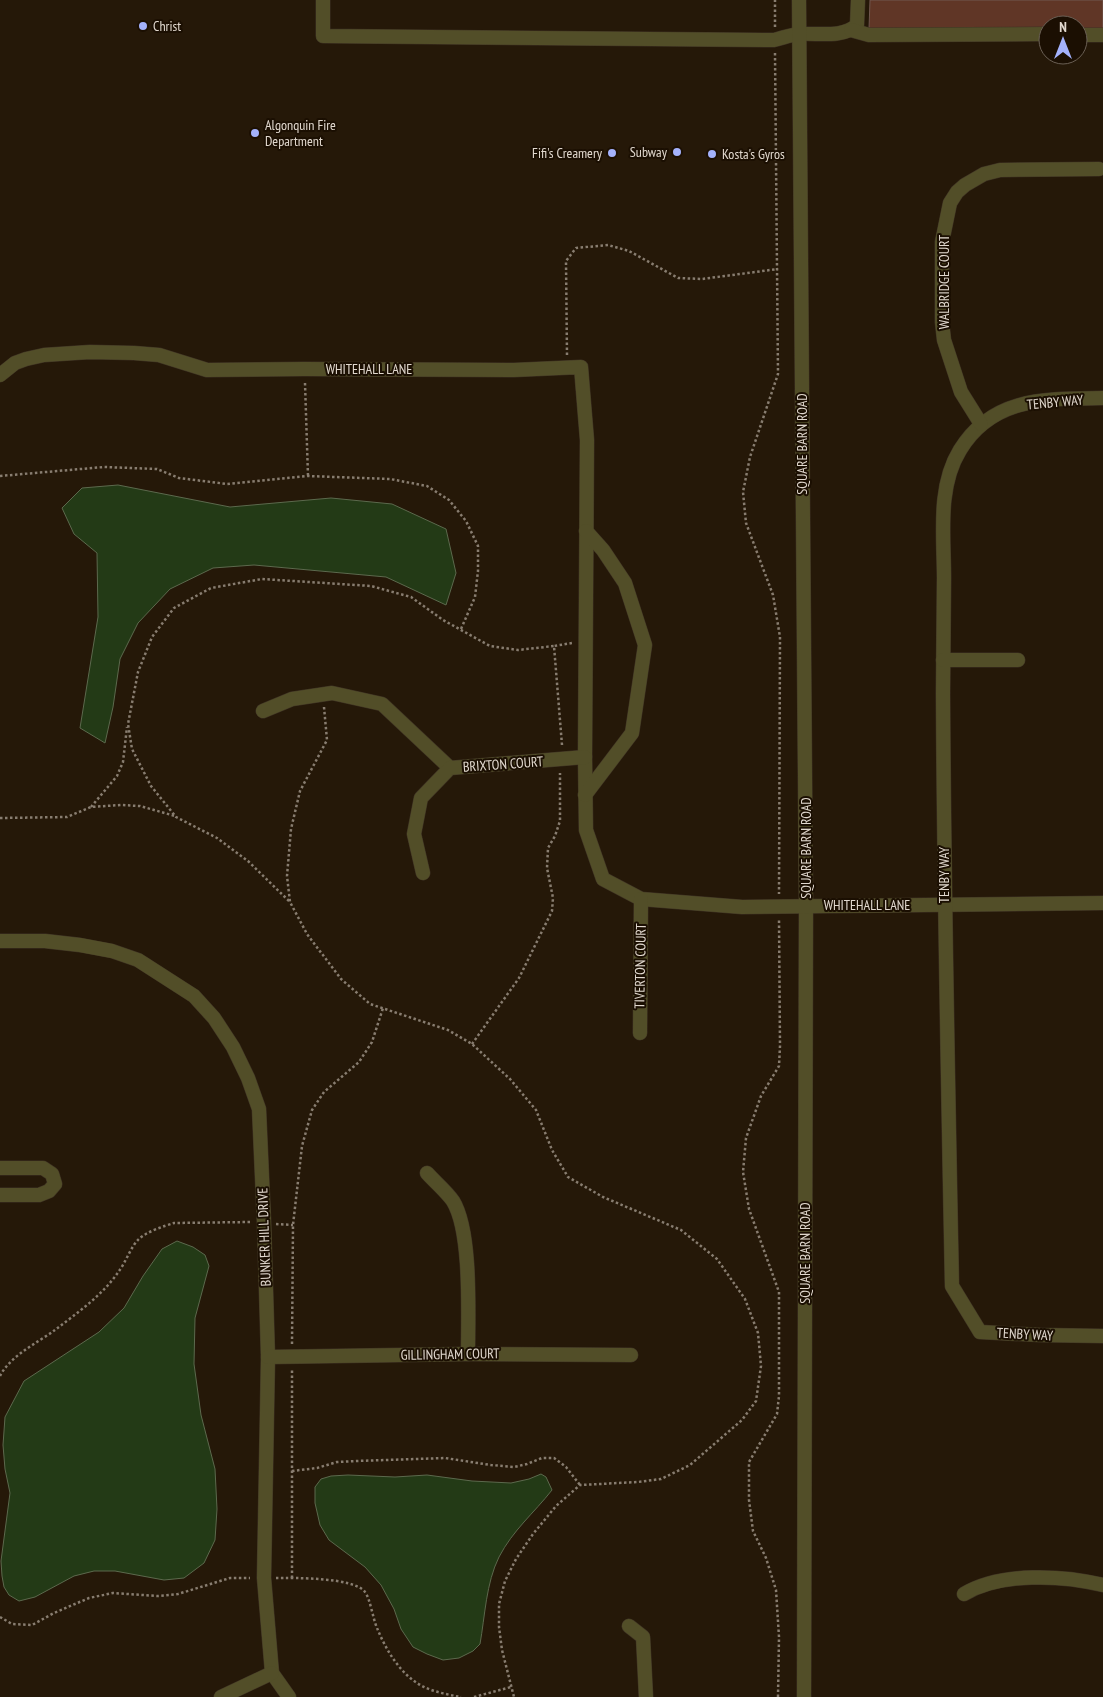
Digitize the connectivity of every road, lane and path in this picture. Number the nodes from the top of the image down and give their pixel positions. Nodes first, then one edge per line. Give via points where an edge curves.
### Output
1 (323, 0) edge
2 (775, 0) edge
3 (799, 0) edge
4 (858, 0) edge
5 (851, 30) junction
6 (799, 34) junction
7 (1038, 34) edge
8 (1088, 35) edge
9 (1103, 35) edge
10 (774, 40) junction
11 (1099, 169) dead end
12 (778, 269) junction
13 (568, 366) junction
14 (304, 369) junction
15 (0, 375) edge
16 (1103, 398) edge
17 (981, 424) junction
18 (0, 476) edge
19 (308, 476) junction
20 (586, 531) junction
21 (460, 630) junction
22 (585, 640) junction
23 (554, 646) junction
24 (943, 660) junction
25 (1018, 660) dead end
26 (323, 694) junction
27 (263, 711) dead end
28 (128, 724) junction
29 (585, 757) junction
30 (560, 760) junction
31 (450, 768) junction
32 (585, 795) junction
33 (91, 808) junction
34 (176, 817) junction
35 (0, 818) edge
36 (423, 873) dead end
37 (641, 899) junction
38 (290, 902) junction
39 (1103, 903) edge
40 (806, 905) junction
41 (944, 905) junction
42 (779, 906) junction
43 (0, 941) edge
44 (383, 1008) junction
45 (640, 1032) dead end
46 (472, 1044) junction
47 (0, 1168) edge
48 (426, 1173) dead end
49 (0, 1195) edge
50 (264, 1222) junction
51 (293, 1225) junction
52 (1103, 1336) edge
53 (468, 1354) junction
54 (631, 1355) dead end
55 (268, 1357) junction
56 (292, 1357) junction
57 (0, 1376) edge
58 (292, 1471) junction
59 (580, 1485) junction
60 (264, 1578) junction
61 (292, 1578) junction
62 (1103, 1585) edge
63 (964, 1594) dead end
64 (0, 1617) edge
65 (629, 1626) dead end
66 (272, 1673) junction
67 (511, 1688) junction
68 (221, 1697) edge
69 (289, 1697) edge
70 (461, 1697) edge
71 (474, 1697) edge
72 (514, 1697) edge
73 (646, 1697) edge
74 (778, 1697) edge
75 (804, 1697) edge

1 - 10 street via 323,36
2 - 10 path
3 - 6 street, SQUARE BARN ROAD
4 - 5 street via 857,24
5 - 6 street
5 - 7 street via 869,35
6 - 10 street
6 - 40 street, SQUARE BARN ROAD
8 - 9 street
10 - 12 path
11 - 17 street, WALBRIDGE COURT via 1000,170 984,174 965,185 950,203 942,242 944,340 960,392
12 - 13 path via 702,279 678,278 629,251 608,245 576,248 566,261
12 - 42 path via 778,374 750,457 743,492 746,523 773,595 780,637
13 - 14 street, WHITEHALL LANE via 514,370
13 - 20 street, WHITEHALL LANE via 581,366 588,440
14 - 15 street, WHITEHALL LANE via 207,370 159,355 90,352 26,359
14 - 19 path
16 - 17 street, TENBY WAY via 1024,403
17 - 24 street, TENBY WAY via 958,453 946,487
18 - 19 path via 104,467 157,469 179,478 227,484
19 - 21 path via 390,479 427,486 449,500 466,521 478,546 475,597
20 - 22 street, WHITEHALL LANE
20 - 32 street via 625,583 646,645 632,733
21 - 23 path via 490,646 518,650
21 - 28 path via 411,597 371,586 262,579 211,588 174,608 152,637 138,672
22 - 23 path
22 - 29 street, WHITEHALL LANE
23 - 30 path via 563,742
24 - 25 street
24 - 41 street, TENBY WAY
26 - 27 street via 292,699
26 - 31 street via 332,692 382,704
26 - 38 path via 327,740 300,791 291,829 287,876
28 - 33 path via 123,762 117,776
28 - 34 path via 132,749 151,786
29 - 30 street, BRIXTON COURT
29 - 32 street, WHITEHALL LANE
30 - 31 street, BRIXTON COURT
30 - 46 path via 560,820 548,848 552,911 518,978
31 - 36 street, BRIXTON COURT via 421,798 414,834
32 - 37 street, WHITEHALL LANE via 586,830 603,879
33 - 34 path via 140,806
33 - 35 path via 67,817
34 - 38 path via 217,838 248,861
37 - 42 street, WHITEHALL LANE via 742,907
37 - 45 street, TIVERTON COURT
38 - 44 path via 307,934 341,979 370,1004
39 - 41 street, WHITEHALL LANE
40 - 41 street, WHITEHALL LANE
40 - 42 street, WHITEHALL LANE
40 - 75 street, SQUARE BARN ROAD
41 - 52 street, TENBY WAY via 952,1286 980,1332
42 - 74 path via 779,1066 761,1096 746,1138 743,1172 749,1209 779,1292 777,1414 749,1462 753,1531 776,1590
43 - 50 street, BUNKER HILL DRIVE via 45,941 112,951 138,960 194,996 214,1018 233,1047 259,1109
44 - 46 path via 448,1030
44 - 51 path via 372,1042 360,1062 324,1092 312,1110 302,1146
46 - 59 path via 510,1079 536,1110 552,1150 568,1177 603,1197 681,1230 717,1259 745,1299 758,1333 761,1366 756,1401 724,1437 690,1465 661,1479
47 - 49 street via 44,1168 52,1174 55,1184 49,1192 39,1195
48 - 53 street via 453,1201 463,1228
50 - 51 path
50 - 55 street, BUNKER HILL DRIVE
50 - 57 path via 174,1223 139,1239 119,1272 96,1297 17,1356
51 - 56 path
53 - 54 street, GILLINGHAM COURT
53 - 56 street, GILLINGHAM COURT
55 - 56 street, GILLINGHAM COURT
55 - 60 street, BUNKER HILL DRIVE
56 - 58 path
58 - 59 path via 338,1462 445,1458 514,1467 542,1458 554,1458
58 - 61 path
59 - 67 path via 556,1506 533,1534 505,1582 499,1604 499,1627
60 - 61 path
60 - 64 path via 230,1578 178,1594 158,1596 113,1593 89,1598 32,1625 12,1624
60 - 66 street, BUNKER HILL DRIVE
61 - 70 path via 353,1584 365,1592 377,1628 394,1660 408,1676 424,1687
62 - 63 street via 1041,1578 990,1582
65 - 73 street via 643,1638
66 - 68 street
66 - 69 street
67 - 71 path
67 - 72 path

